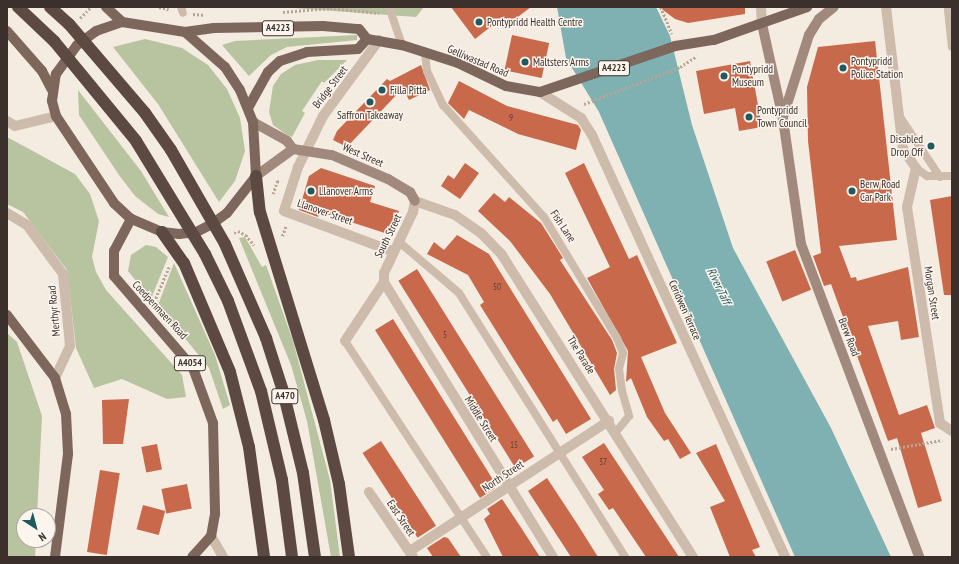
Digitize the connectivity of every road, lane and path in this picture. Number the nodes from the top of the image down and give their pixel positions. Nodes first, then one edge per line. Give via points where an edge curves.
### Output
1 (18, 7) edge
2 (50, 7) edge
3 (106, 7) edge
4 (389, 7) edge
5 (660, 7) edge
6 (761, 7) edge
7 (807, 7) edge
8 (834, 7) edge
9 (886, 7) edge
10 (952, 7) edge
11 (122, 22) junction
12 (762, 24) junction
13 (7, 31) edge
14 (185, 32) junction
15 (367, 39) junction
16 (379, 40) junction
17 (402, 45) junction
18 (676, 46) junction
19 (952, 47) edge
20 (425, 53) junction
21 (680, 67) dead end
22 (52, 90) junction
23 (540, 92) junction
24 (579, 106) dead end
25 (248, 108) junction
26 (898, 115) junction
27 (56, 116) junction
28 (783, 119) junction
29 (7, 121) edge
30 (253, 122) junction
31 (293, 149) junction
32 (305, 151) junction
33 (916, 168) junction
34 (256, 176) junction
35 (952, 176) edge
36 (940, 177) junction
37 (415, 201) junction
38 (7, 213) edge
39 (289, 218) dead end
40 (131, 219) junction
41 (162, 232) junction
42 (280, 242) dead end
43 (398, 242) junction
44 (394, 252) junction
45 (171, 261) dead end
46 (384, 282) junction
47 (145, 313) junction
48 (7, 315) edge
49 (345, 341) joint
50 (55, 378) junction
51 (609, 421) junction
52 (952, 431) edge
53 (616, 432) junction
54 (879, 451) junction
55 (559, 453) junction
56 (509, 486) junction
57 (369, 492) dead end
58 (463, 517) junction
59 (211, 536) junction
60 (412, 554) edge
61 (55, 557) edge
62 (192, 557) edge
63 (223, 557) edge
64 (264, 557) edge
65 (292, 557) edge
66 (315, 557) edge
67 (349, 557) edge
68 (487, 557) edge
69 (553, 557) edge
70 (625, 557) edge
71 (693, 557) edge
72 (785, 557) edge
73 (919, 557) edge

1 - 65 highway, A470, bridge via 54,41 136,141 205,254 228,301 261,391 282,480
2 - 66 highway, A470, bridge via 69,24 153,125 225,244 266,338 283,391 303,473
3 - 11 main road
4 - 17 lane
5 - 18 path
6 - 12 street
7 - 12 main road, A4223
8 - 28 main road, Berw Road via 819,19 809,35
9 - 26 street
10 - 19 lane via 948,10
11 - 14 main road
11 - 22 main road via 96,31 77,45 62,61
12 - 18 main road, Gelliwastad Road / A4223 via 714,40
12 - 28 main road, Berw Road
13 - 22 main road via 42,71
14 - 15 main road, A4223 via 214,28 323,26 359,29
14 - 25 main road via 225,67
15 - 16 main road, Gelliwastad Road / A4223
15 - 25 main road via 358,49 307,52 280,61 268,72
16 - 17 main road, Gelliwastad Road / A4223
16 - 32 street, Bridge Street via 323,116
17 - 20 main road, Gelliwastad Road / A4223
18 - 23 main road, Gelliwastad Road / A4223
20 - 23 main road, Gelliwastad Road / A4223 via 506,86
20 - 53 lane, Fish Lane via 427,71 443,105 544,217 618,338 623,353 619,369 622,391 629,416
21 - 24 path
22 - 27 main road
23 - 72 street, Ceridwen Terrace via 581,118 592,135
25 - 30 main road
26 - 33 street via 903,149
26 - 36 lane
27 - 29 street via 15,126
27 - 40 main road via 114,203
28 - 54 main road, Berw Road via 801,244
30 - 31 main road via 287,141
30 - 34 main road
31 - 32 main road, West Street
31 - 34 main road
32 - 37 main road, West Street via 332,155 388,179 410,192
32 - 44 street, Llanover Street via 284,211
33 - 36 lane via 927,176
33 - 52 street, Morgan Street via 907,207 940,423
34 - 41 main road via 227,212 212,224 196,232
34 - 67 highway via 260,212 324,420 339,484
35 - 36 lane
37 - 43 street, South Street
37 - 51 street, The Parade via 455,215 482,234 502,255
38 - 50 street, Merthyr Road via 27,225 63,274 70,346
39 - 42 path
40 - 41 main road
40 - 47 main road, Coedpenmaen Road / A4054 via 114,251 114,276
41 - 64 highway via 184,263 230,372 249,447
43 - 44 street, South Street
43 - 55 lane via 458,293
44 - 46 street, South Street
45 - 47 path via 153,305
46 - 49 street, South Street
46 - 56 street, Middle Street
47 - 59 main road, Coedpenmaen Road / A4054 via 181,351 204,390 213,423 215,514
48 - 50 main road
49 - 58 lane
50 - 61 main road via 66,414 68,454
51 - 53 street, The Parade
51 - 55 street, North Street
52 - 54 path via 945,440
53 - 71 street, The Parade
54 - 73 main road, Berw Road
55 - 56 street, North Street
55 - 70 lane
56 - 58 street, North Street
56 - 69 street, Middle Street
57 - 60 street, East Street
58 - 60 street, North Street
58 - 68 lane
59 - 62 main road
59 - 63 street

